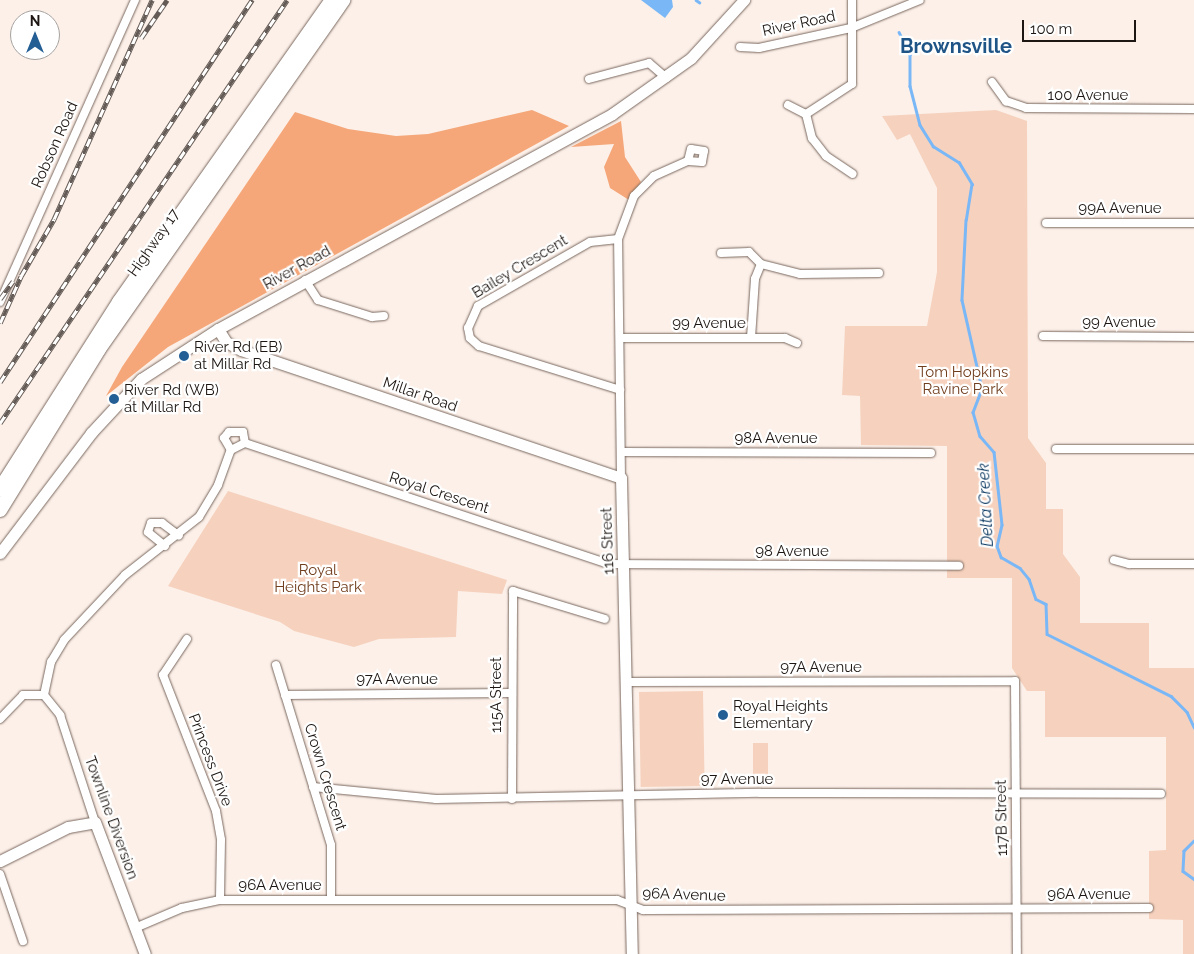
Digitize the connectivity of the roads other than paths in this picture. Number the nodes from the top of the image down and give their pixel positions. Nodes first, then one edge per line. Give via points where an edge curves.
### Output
1 (135, 0) edge
2 (332, 0) edge
3 (343, 0) edge
4 (744, 0) edge
5 (852, 0) edge
6 (920, 0) edge
7 (851, 28) junction
8 (740, 47) dead end
9 (666, 78) junction
10 (589, 79) dead end
11 (992, 82) dead end
12 (788, 105) dead end
13 (1194, 109) edge
14 (806, 114) junction
15 (688, 161) dead end
16 (853, 174) dead end
17 (1046, 223) dead end
18 (1194, 223) edge
19 (618, 239) junction
20 (721, 253) dead end
21 (761, 264) junction
22 (879, 273) dead end
23 (305, 280) junction
24 (0, 302) edge
25 (384, 316) dead end
26 (218, 329) junction
27 (1043, 336) dead end
28 (752, 337) junction
29 (1194, 337) edge
30 (620, 338) junction
31 (797, 343) dead end
32 (620, 390) junction
33 (245, 443) junction
34 (1056, 449) dead end
35 (1194, 449) edge
36 (231, 450) junction
37 (621, 452) junction
38 (932, 453) dead end
39 (621, 478) junction
40 (0, 489) edge
41 (0, 510) edge
42 (180, 536) junction
43 (165, 546) junction
44 (0, 553) edge
45 (1114, 560) dead end
46 (1194, 564) edge
47 (624, 565) junction
48 (959, 566) dead end
49 (605, 619) dead end
50 (187, 639) dead end
51 (276, 665) dead end
52 (1015, 681) joint
53 (627, 682) junction
54 (510, 693) junction
55 (44, 695) junction
56 (285, 695) junction
57 (0, 719) edge
58 (313, 787) junction
59 (1015, 794) junction
60 (1161, 794) dead end
61 (628, 796) junction
62 (512, 799) junction
63 (95, 822) junction
64 (0, 861) edge
65 (0, 874) edge
66 (331, 899) junction
67 (220, 900) junction
68 (631, 906) junction
69 (1149, 908) dead end
70 (1017, 909) junction
71 (135, 928) junction
72 (23, 940) dead end
73 (145, 954) edge
74 (632, 954) edge
75 (1018, 954) edge

1 - 24 street, Robson Road
2 - 40 highway, Highway 17 via 96,335
3 - 41 highway, Highway 17 via 99,349
4 - 9 street, River Road via 691,58
5 - 7 street
6 - 7 street, River Road
7 - 8 street, River Road via 759,48
7 - 14 street via 852,84
9 - 10 street via 649,63
9 - 23 street, River Road via 604,119
11 - 13 street, 100 Avenue via 1006,101 1026,108
12 - 14 street
14 - 16 street via 812,138 826,156
15 - 19 street, 116 Street via 654,176 634,196
17 - 18 street, 99A Avenue
19 - 30 street, 116 Street
19 - 32 street, Bailey Crescent via 590,242 478,306 468,328 470,338 479,346
20 - 21 street via 750,252
21 - 22 street via 800,274
21 - 28 street via 755,279
23 - 25 street via 318,300 372,317
23 - 26 street, River Road
26 - 39 street, Millar Road via 226,342 241,350
26 - 44 street, River Road via 164,362 121,397
27 - 29 street, 99 Avenue
28 - 30 street, 99 Avenue
28 - 31 street, 99 Avenue via 785,338
30 - 32 street, 116 Street
32 - 37 street, 116 Street
33 - 36 street
33 - 36 street, Royal Crescent via 244,432 228,432 224,438
33 - 47 street, Royal Crescent via 608,564
34 - 35 street
36 - 42 street, Royal Crescent via 214,492 199,517
37 - 38 street, 98A Avenue
37 - 39 street, 116 Street
39 - 47 street, 116 Street
42 - 43 street, Royal Crescent
42 - 43 street via 162,523 150,523 148,532
43 - 55 street, Royal Crescent via 125,575 64,640 52,658
45 - 46 street via 1129,564
47 - 48 street, 98 Avenue
47 - 53 street, 116 Street
49 - 54 street, 115A Street via 513,592
50 - 67 street, Princess Drive via 163,676 216,812 221,840
51 - 56 street, Crown Crescent
52 - 53 street, 97A Avenue
52 - 59 street, 117B Street
53 - 61 street, 116 Street
54 - 56 street, 97A Avenue
54 - 62 street, 115A Street
55 - 57 street via 20,696
55 - 63 street, Townline Diversion via 60,716
56 - 58 street, Crown Crescent
58 - 62 street, 97 Avenue via 436,799
58 - 66 street, Crown Crescent via 331,844
59 - 60 street, 97 Avenue
59 - 61 street, 97 Avenue
59 - 70 street, 117B Street
61 - 62 street, 97 Avenue
61 - 68 street, 116 Street
63 - 64 street via 68,828
63 - 71 street, Townline Diversion
65 - 72 street
66 - 67 street, 96A Avenue
66 - 68 street, 96A Avenue via 617,900
67 - 71 street, 96A Avenue via 182,908
68 - 70 street, 96A Avenue via 643,910
68 - 74 street, 116 Street
69 - 70 street, 96A Avenue
70 - 75 street, 117B Street
71 - 73 street, Townline Diversion

